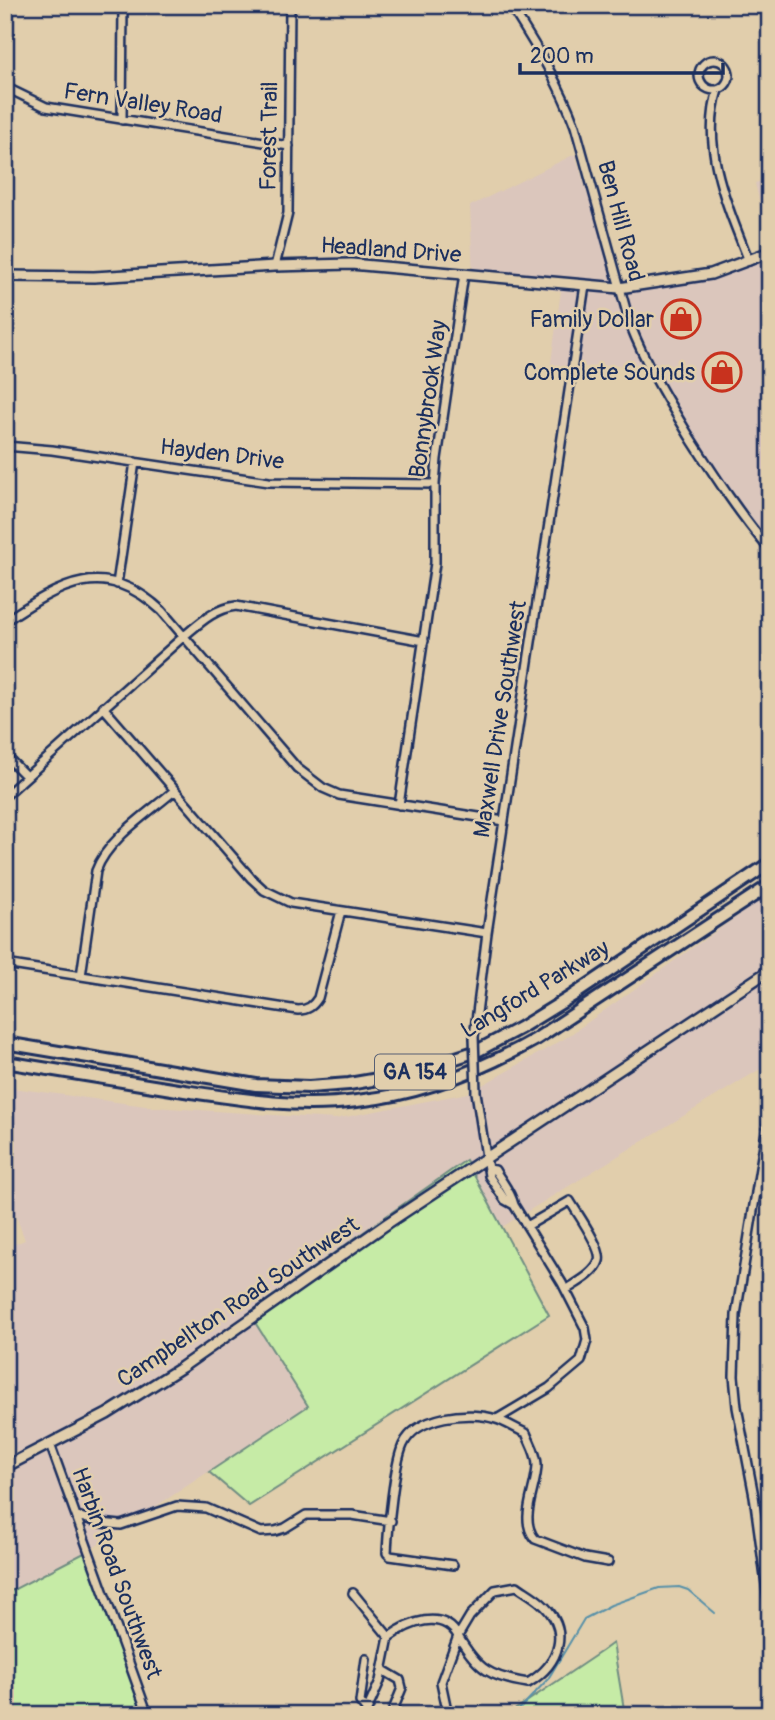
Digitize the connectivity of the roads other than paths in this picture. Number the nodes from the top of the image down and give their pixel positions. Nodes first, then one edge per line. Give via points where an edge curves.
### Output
1 (123, 5) edge
2 (290, 5) edge
3 (510, 5) edge
4 (5, 88) edge
5 (718, 90) junction
6 (122, 120) junction
7 (289, 146) junction
8 (770, 252) edge
9 (749, 261) junction
10 (275, 266) junction
11 (464, 274) junction
12 (5, 276) edge
13 (585, 285) junction
14 (620, 288) junction
15 (5, 446) edge
16 (135, 462) junction
17 (435, 484) junction
18 (770, 550) edge
19 (117, 584) junction
20 (5, 621) edge
21 (184, 636) junction
22 (424, 641) junction
23 (103, 707) junction
24 (5, 755) edge
25 (26, 776) junction
26 (175, 790) junction
27 (5, 796) edge
28 (399, 805) junction
29 (504, 821) junction
30 (770, 863) edge
31 (770, 885) edge
32 (341, 911) junction
33 (487, 933) junction
34 (5, 964) edge
35 (769, 972) edge
36 (81, 976) junction
37 (5, 1043) edge
38 (5, 1062) edge
39 (770, 1107) edge
40 (487, 1158) junction
41 (756, 1192) junction
42 (770, 1194) edge
43 (527, 1226) junction
44 (566, 1290) junction
45 (497, 1419) junction
46 (50, 1444) junction
47 (5, 1467) edge
48 (77, 1516) junction
49 (391, 1521) junction
50 (608, 1562) dead end
51 (453, 1565) dead end
52 (353, 1593) dead end
53 (770, 1614) edge
54 (458, 1636) junction
55 (389, 1637) junction
56 (366, 1659) dead end
57 (383, 1670) junction
58 (393, 1710) dead end
59 (366, 1713) edge
60 (148, 1715) edge
61 (448, 1715) edge

1 - 6 street
2 - 7 street, Forest Trail
3 - 14 street, Ben Hill Road via 565,96
4 - 6 street, Fern Valley Road via 46,107
5 - 5 street via 727,83 729,71 722,62 710,60 701,67 699,79 706,88
5 - 9 street via 711,137 731,215
6 - 7 street, Fern Valley Road
7 - 10 street, Forest Trail via 288,213
8 - 9 main road, Headland Drive
9 - 14 main road, Headland Drive via 710,274
10 - 11 main road, Headland Drive via 351,264
10 - 12 main road, Headland Drive via 94,277
11 - 13 main road, Headland Drive
11 - 17 street, Bonnybrook Way
13 - 14 main road, Headland Drive
13 - 29 street, Maxwell Drive Southwest
14 - 18 street, Ben Hill Road via 654,379 724,492
15 - 16 street, Hayden Drive
16 - 17 street, Hayden Drive via 269,482
16 - 19 street
17 - 22 street, Bonnybrook Way via 435,563
19 - 20 street via 89,581 61,587
19 - 21 street via 151,601
21 - 22 street via 211,613 236,606
21 - 23 street
21 - 28 street via 309,779 340,794
22 - 28 street, Bonnybrook Way
23 - 25 street
23 - 26 street
24 - 25 street
25 - 27 street
26 - 32 street via 264,890 291,903
26 - 36 street via 100,858
28 - 29 street
29 - 33 street, Maxwell Drive Southwest
30 - 37 highway, Langford Parkway / GA 154 via 520,1028 477,1051 407,1074 309,1087 256,1085
31 - 38 highway, Langford Parkway / GA 154 via 536,1039 465,1075 404,1093 337,1103 266,1103
32 - 33 street
32 - 36 street via 318,998 306,1010
33 - 40 street, Maxwell Drive Southwest, bridge via 474,1037 476,1093
34 - 36 street
35 - 40 main road, Campbellton Road Southwest
39 - 41 street
40 - 43 street via 489,1169 495,1170
40 - 46 main road, Campbellton Road Southwest via 182,1367
41 - 42 street
41 - 53 street via 736,1315 734,1376
43 - 44 street
43 - 44 street via 570,1201 600,1256 599,1264
44 - 45 street via 585,1328 581,1360 549,1388
45 - 49 street via 477,1415 419,1426 403,1444
45 - 50 street via 526,1433 534,1450 537,1463 530,1534 585,1558
46 - 47 main road, Campbellton Road Southwest
46 - 48 street, Harbin Road Southwest
48 - 49 street via 121,1525 177,1506 206,1508 261,1532 285,1528 306,1515
48 - 60 street, Harbin Road Southwest
49 - 51 street via 388,1554
52 - 55 street
54 - 54 street via 495,1590 517,1586 542,1603 561,1640 541,1675 528,1684 491,1674 477,1665
54 - 55 street via 446,1624 433,1620 415,1621
54 - 61 street via 440,1682
55 - 57 street
56 - 59 street via 360,1702
57 - 58 street via 400,1680
57 - 59 street

